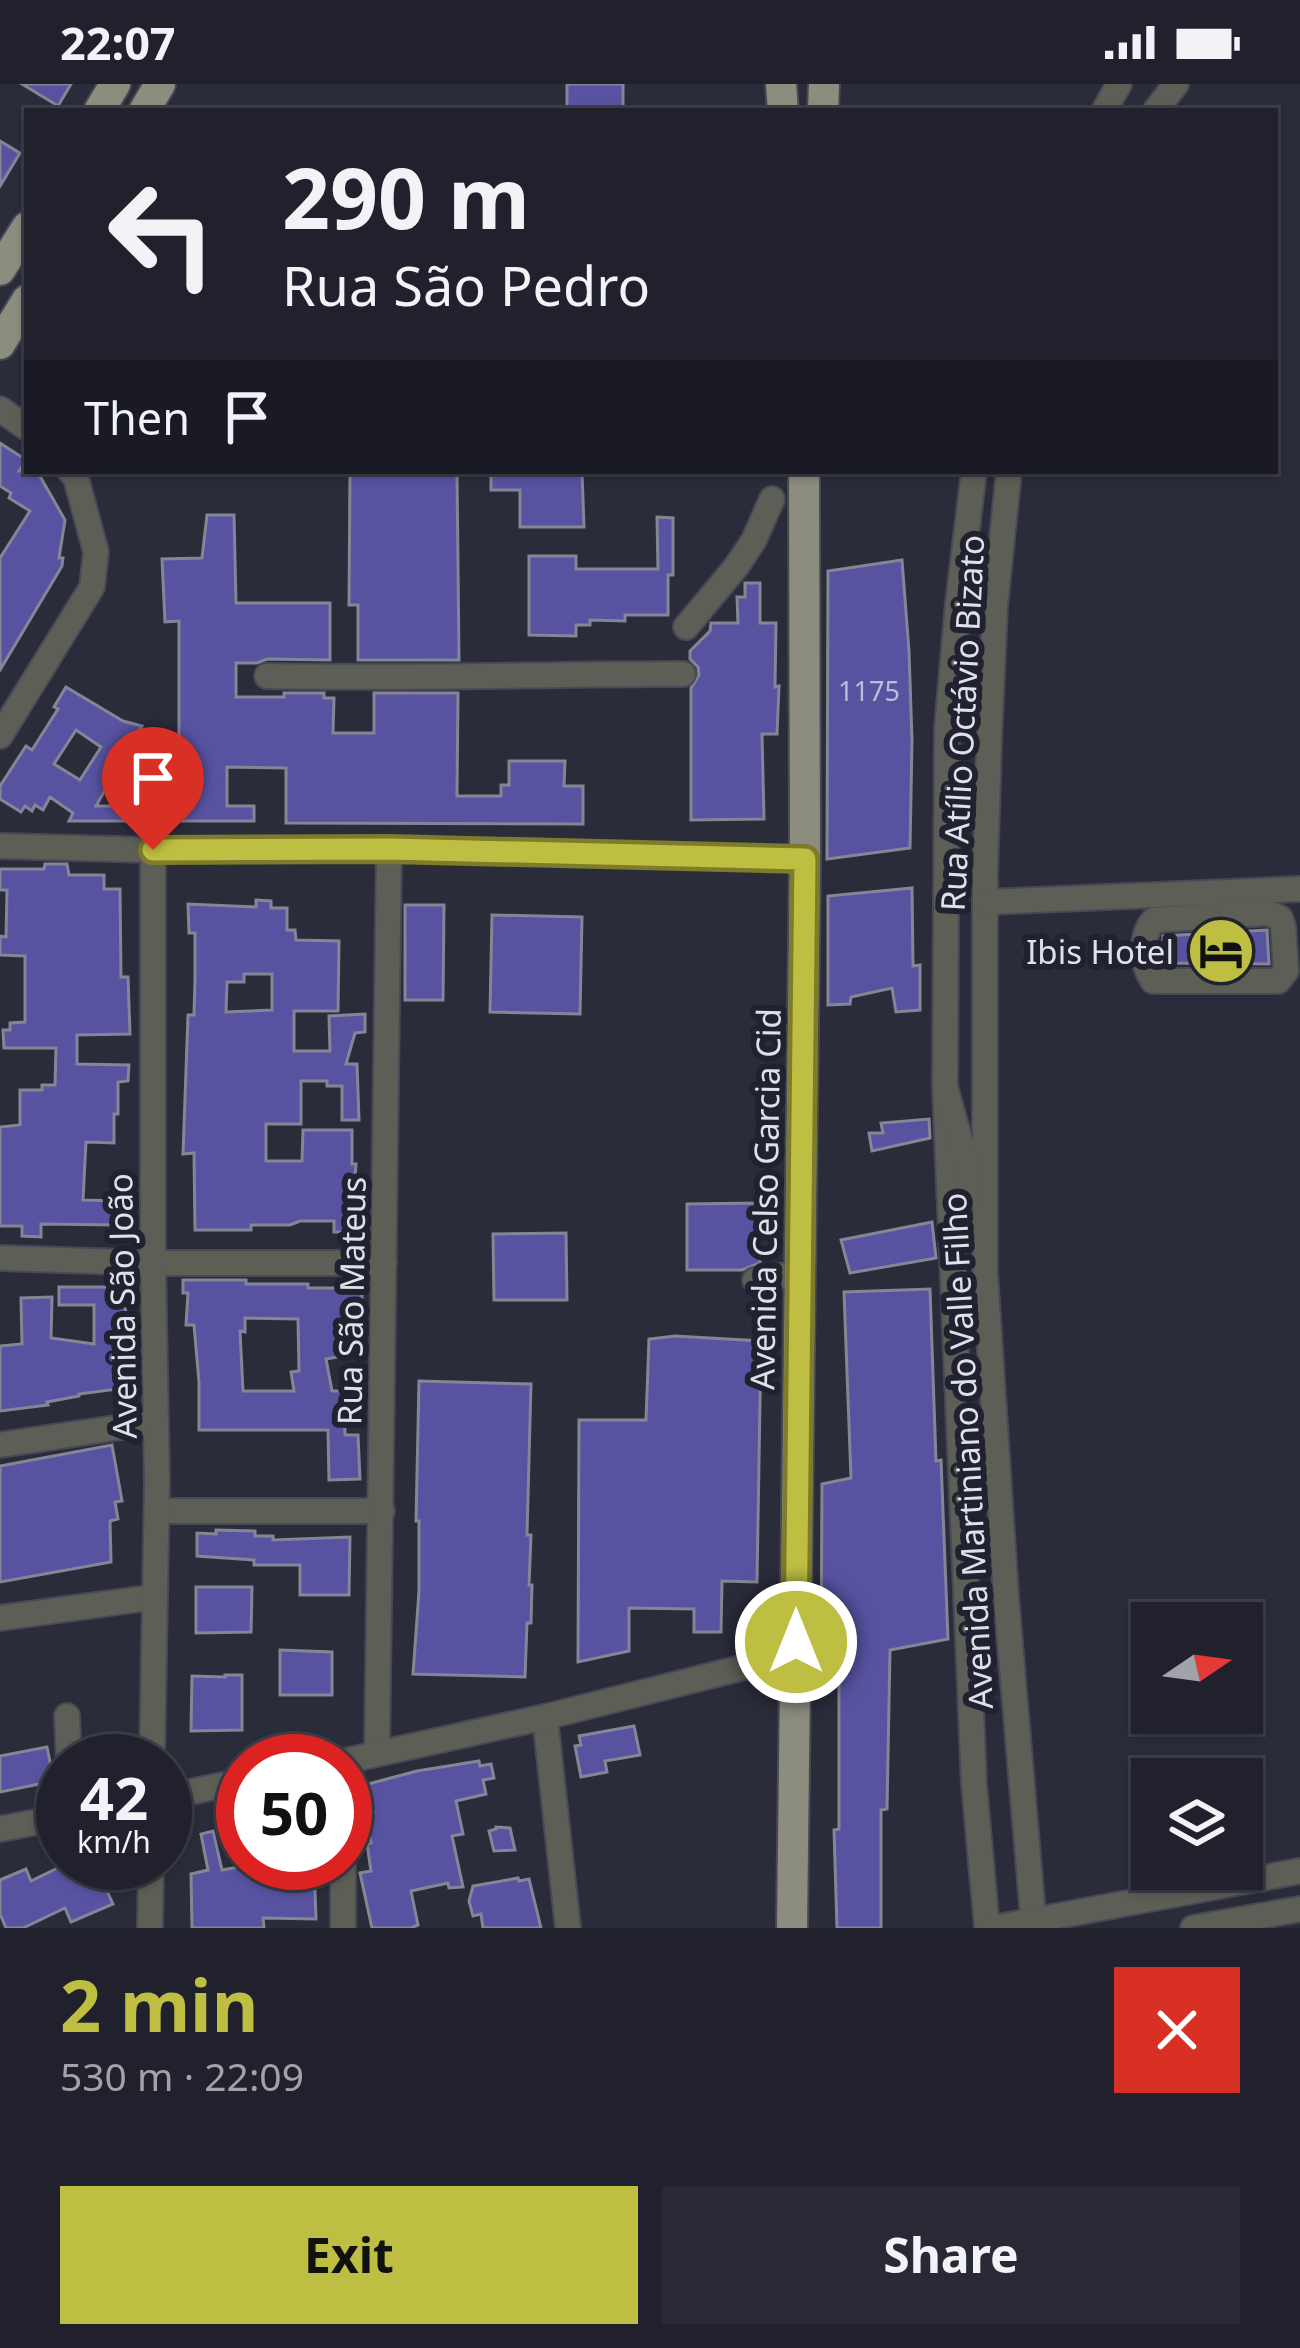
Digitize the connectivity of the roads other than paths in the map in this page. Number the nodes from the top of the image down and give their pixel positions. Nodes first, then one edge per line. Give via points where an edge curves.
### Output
1 (1176, 84) edge
2 (1157, 108) edge
3 (24, 231) edge
4 (0, 270) edge
5 (24, 305) edge
6 (0, 344) edge
7 (73, 474) edge
8 (804, 474) edge
9 (974, 474) edge
10 (1010, 474) edge
11 (772, 499) dead end
12 (686, 627) dead end
13 (683, 674) dead end
14 (267, 676) dead end
15 (0, 736) edge
16 (0, 846) edge
17 (389, 849) junction
18 (153, 850) junction
19 (805, 859) junction
20 (1300, 889) edge
21 (986, 902) junction
22 (1146, 968) joint
23 (987, 979) joint
24 (945, 1087) junction
25 (0, 1258) edge
26 (153, 1263) junction
27 (384, 1263) junction
28 (800, 1273) junction
29 (985, 1273) junction
30 (755, 1280) dead end
31 (156, 1422) junction
32 (0, 1445) edge
33 (157, 1511) junction
34 (382, 1511) junction
35 (155, 1597) junction
36 (0, 1618) edge
37 (797, 1654) junction
38 (67, 1716) dead end
39 (545, 1717) junction
40 (68, 1734) edge
41 (152, 1734) edge
42 (377, 1753) junction
43 (372, 1754) edge
44 (36, 1822) edge
45 (0, 1829) edge
46 (1300, 1871) edge
47 (151, 1890) edge
48 (343, 1890) edge
49 (1300, 1909) edge
50 (1033, 1924) edge
51 (150, 1928) edge
52 (343, 1928) edge
53 (568, 1928) edge
54 (792, 1928) edge
55 (990, 1928) edge
56 (1193, 1928) edge

1 - 2 street
3 - 4 main road
5 - 6 main road
7 - 15 street via 96,552 92,587
8 - 19 main road, Avenida Celso Garcia Cid
9 - 24 street via 947,729
10 - 21 street, Rua Atílio Octávio Bizato via 995,606
11 - 12 street via 745,554
13 - 14 street
16 - 18 street
17 - 18 street
17 - 19 street
17 - 27 street, Rua São Mateus
18 - 26 street, Avenida São João
19 - 28 main road, Avenida Celso Garcia Cid
20 - 21 street
21 - 23 street, Rua Atílio Octávio Bizato
22 - 22 street via 1153,981 1279,981 1286,971 1283,926 1268,913 1154,920 1144,936
23 - 29 street, Avenida Martiniano do Valle Filho
24 - 29 street via 968,1168 971,1263
24 - 55 street via 974,1784
25 - 26 street
26 - 27 street
26 - 31 street, Avenida São João
27 - 34 street, Rua São Mateus
28 - 30 street
28 - 37 main road, Avenida Celso Garcia Cid
29 - 50 street, Avenida Martiniano do Valle Filho
31 - 32 street
31 - 33 street, Avenida São João
33 - 34 street
33 - 35 street, Avenida São João
34 - 42 street, Rua São Mateus
35 - 36 street
35 - 41 street, Avenida São João
37 - 39 street
37 - 54 main road, Avenida Celso Garcia Cid
38 - 40 street
39 - 42 street
39 - 53 street
42 - 43 street
44 - 45 street
46 - 50 street
47 - 51 street
48 - 52 street
49 - 56 street
50 - 55 street

